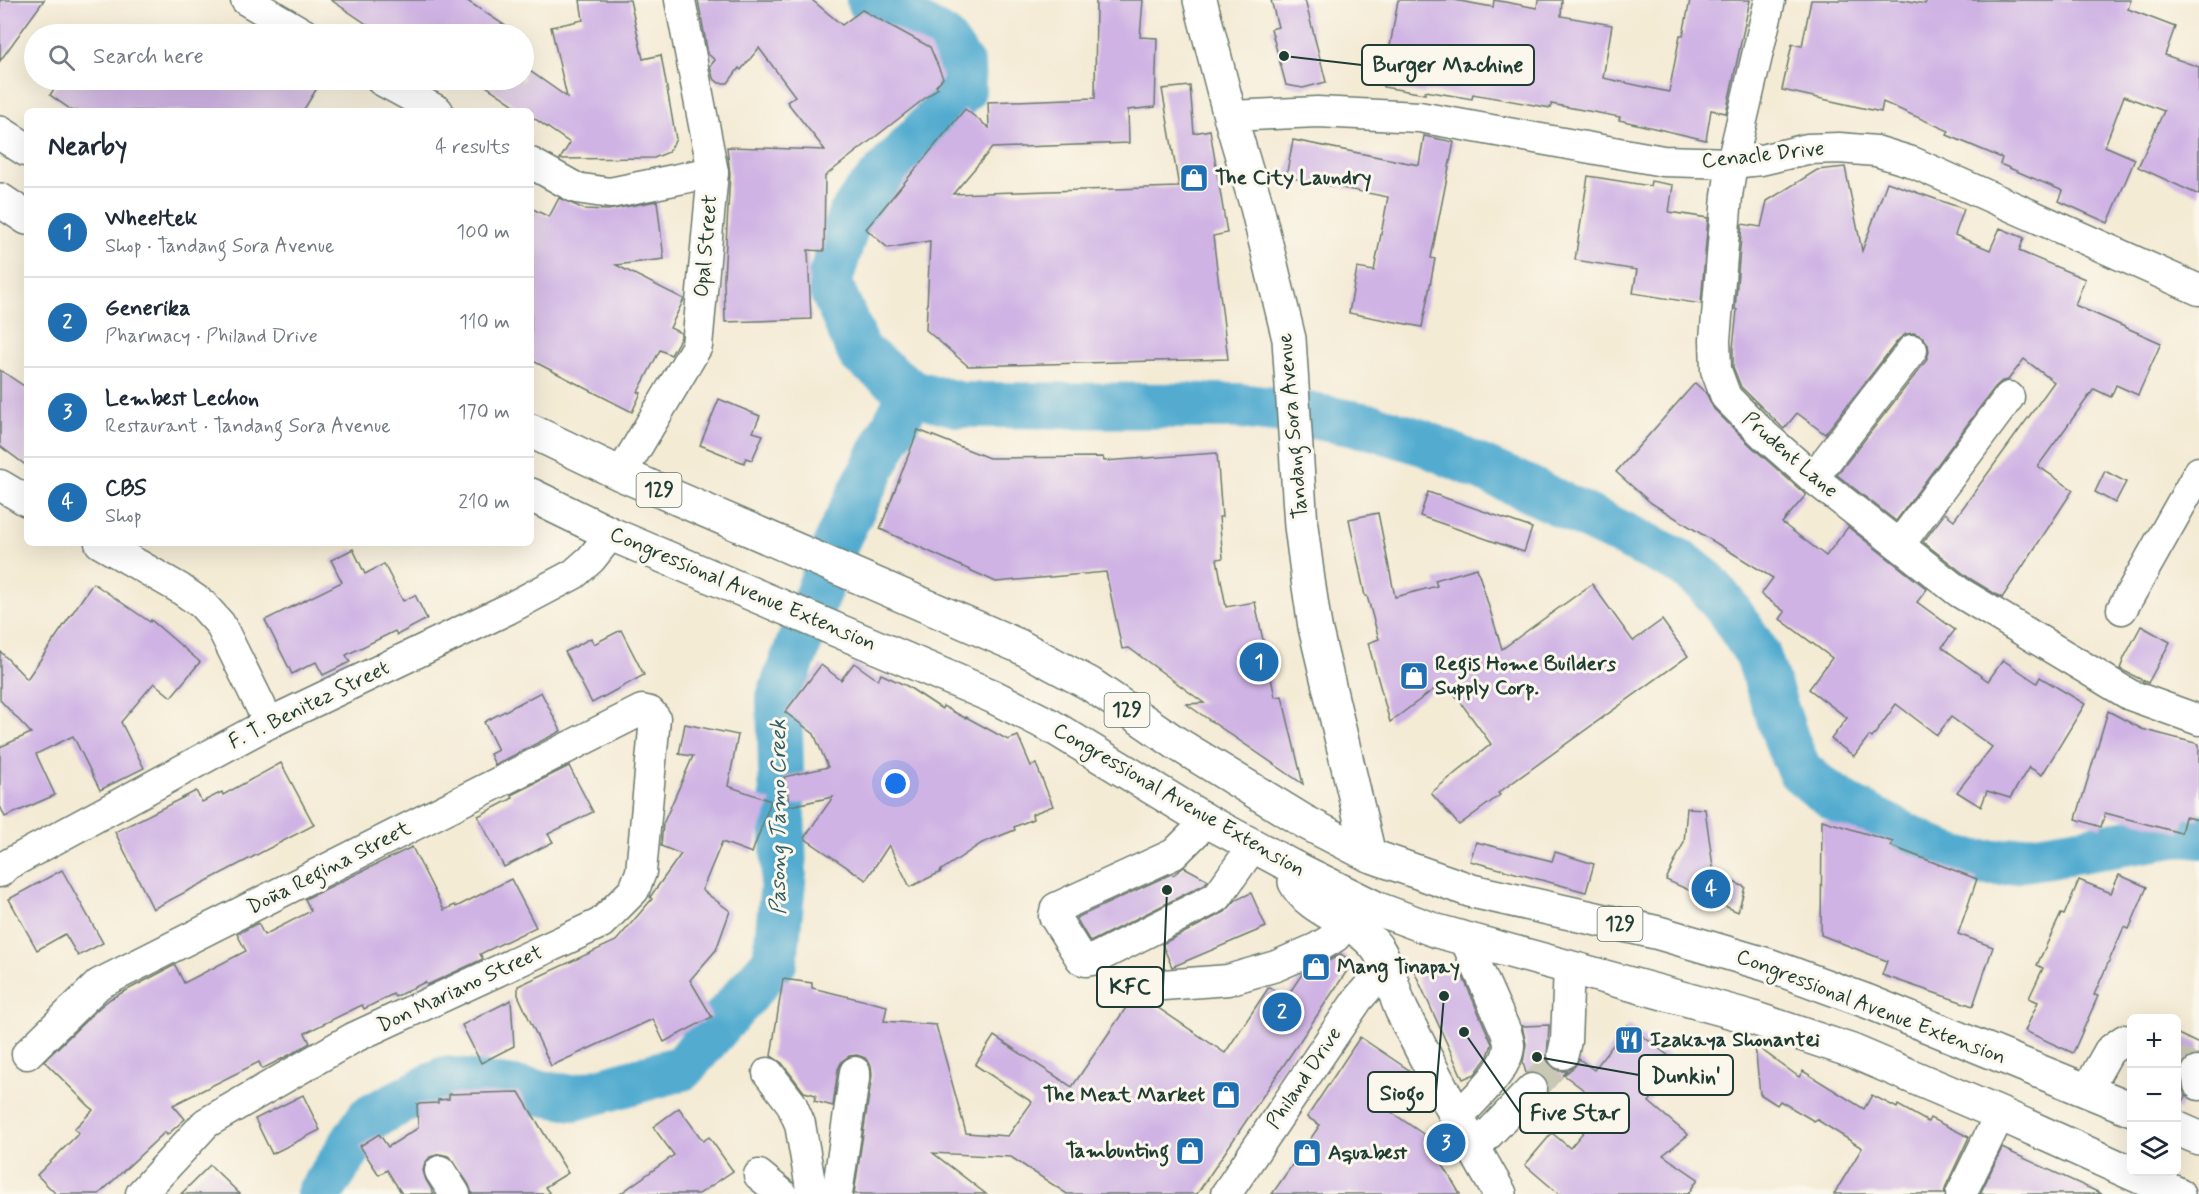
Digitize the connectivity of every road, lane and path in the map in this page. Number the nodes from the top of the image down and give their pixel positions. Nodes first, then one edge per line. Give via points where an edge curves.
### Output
1 (246, 0) edge
2 (680, 0) edge
3 (1200, 0) edge
4 (1770, 0) edge
5 (287, 24) edge
6 (399, 90) edge
7 (432, 108) edge
8 (1230, 116) junction
9 (0, 133) edge
10 (24, 148) edge
11 (1732, 163) junction
12 (534, 165) edge
13 (712, 172) junction
14 (0, 200) edge
15 (24, 216) edge
16 (2199, 290) edge
17 (1912, 350) dead end
18 (2009, 397) dead end
19 (534, 432) edge
20 (2199, 472) edge
21 (621, 474) junction
22 (1813, 478) junction
23 (0, 485) edge
24 (534, 496) edge
25 (24, 499) edge
26 (612, 534) junction
27 (1899, 545) junction
28 (105, 546) edge
29 (2122, 609) dead end
30 (650, 712) joint
31 (2199, 720) edge
32 (269, 723) junction
33 (1207, 821) junction
34 (1252, 846) junction
35 (1369, 855) junction
36 (1290, 866) junction
37 (0, 872) edge
38 (1347, 923) junction
39 (1451, 935) junction
40 (1387, 966) junction
41 (1569, 967) junction
42 (1163, 985) dead end
43 (1869, 1002) junction
44 (2127, 1041) edge
45 (1852, 1051) junction
46 (27, 1054) dead end
47 (1563, 1054) tunnel mouth
48 (855, 1072) dead end
49 (768, 1073) dead end
50 (1532, 1089) tunnel mouth
51 (2087, 1090) junction
52 (2127, 1107) edge
53 (2000, 1114) junction
54 (1457, 1118) junction
55 (2181, 1130) edge
56 (2199, 1138) edge
57 (1474, 1149) junction
58 (759, 1175) dead end
59 (141, 1194) edge
60 (782, 1194) edge
61 (812, 1194) edge
62 (837, 1194) edge
63 (1226, 1194) edge
64 (1500, 1194) edge
65 (1961, 1194) edge
66 (2178, 1194) edge

1 - 5 street
2 - 13 street, Opal Street
3 - 8 main road, Tandang Sora Avenue
4 - 11 street, Prudent Lane
6 - 7 street
8 - 11 street, Cenacle Drive via 1317,112 1419,117 1663,161
8 - 35 main road, Tandang Sora Avenue via 1289,339 1301,526 1316,627
9 - 10 main road
11 - 16 street, Cenacle Drive via 1807,149 1876,151 1912,162
11 - 22 street, Prudent Lane via 1715,340 1716,369 1726,397
12 - 13 street via 576,188 610,193
13 - 21 street, Opal Street via 697,346
14 - 15 main road
17 - 22 street
18 - 27 street
19 - 21 main road, Congressional Avenue Extension / 129
20 - 29 street
21 - 35 main road, Congressional Avenue Extension / 129 via 1019,646 1090,684 1305,822
22 - 27 street, Prudent Lane
23 - 25 street
24 - 26 main road, Congressional Avenue Extension / 129
26 - 32 street, F. T. Benitez Street via 574,574
26 - 33 main road, Congressional Avenue Extension / 129 via 992,696 1051,726
27 - 31 street, Prudent Lane via 1959,592 2130,695
28 - 32 street via 202,604 220,624
30 - 46 street, Doña Regina Street via 642,710 99,984
30 - 59 street, Don Mariano Street via 655,718 641,872 634,890 601,923 353,1038 206,1123
32 - 37 street, F. T. Benitez Street
33 - 34 main road, Congressional Avenue Extension / 129
33 - 34 street via 1174,854 1056,908 1054,916 1081,959 1092,960 1217,897
34 - 36 main road, Congressional Avenue Extension / 129
35 - 43 main road, Congressional Avenue Extension / 129 via 1472,891 1659,933 1768,965
36 - 38 main road via 1303,894
36 - 39 main road, Congressional Avenue Extension / 129 via 1378,909
38 - 40 main road via 1371,941
38 - 42 street via 1317,948 1276,966 1228,980
39 - 40 main road via 1414,941
39 - 41 main road, Congressional Avenue Extension / 129
39 - 54 street via 1506,1032 1509,1045 1501,1070
40 - 54 main road via 1400,1005
40 - 63 street, Philand Drive via 1358,999
41 - 45 main road, Congressional Avenue Extension / 129 via 1748,1017
41 - 47 street
43 - 45 main road
43 - 51 main road, Congressional Avenue Extension / 129
44 - 51 street via 2109,1051
45 - 53 main road, Congressional Avenue Extension / 129
48 - 62 street
49 - 61 street via 791,1103 800,1124
50 - 57 street
51 - 52 main road, Congressional Avenue Extension / 129
53 - 65 street
53 - 66 main road, Congressional Avenue Extension / 129
54 - 57 main road
55 - 56 main road
57 - 64 main road
58 - 60 street

